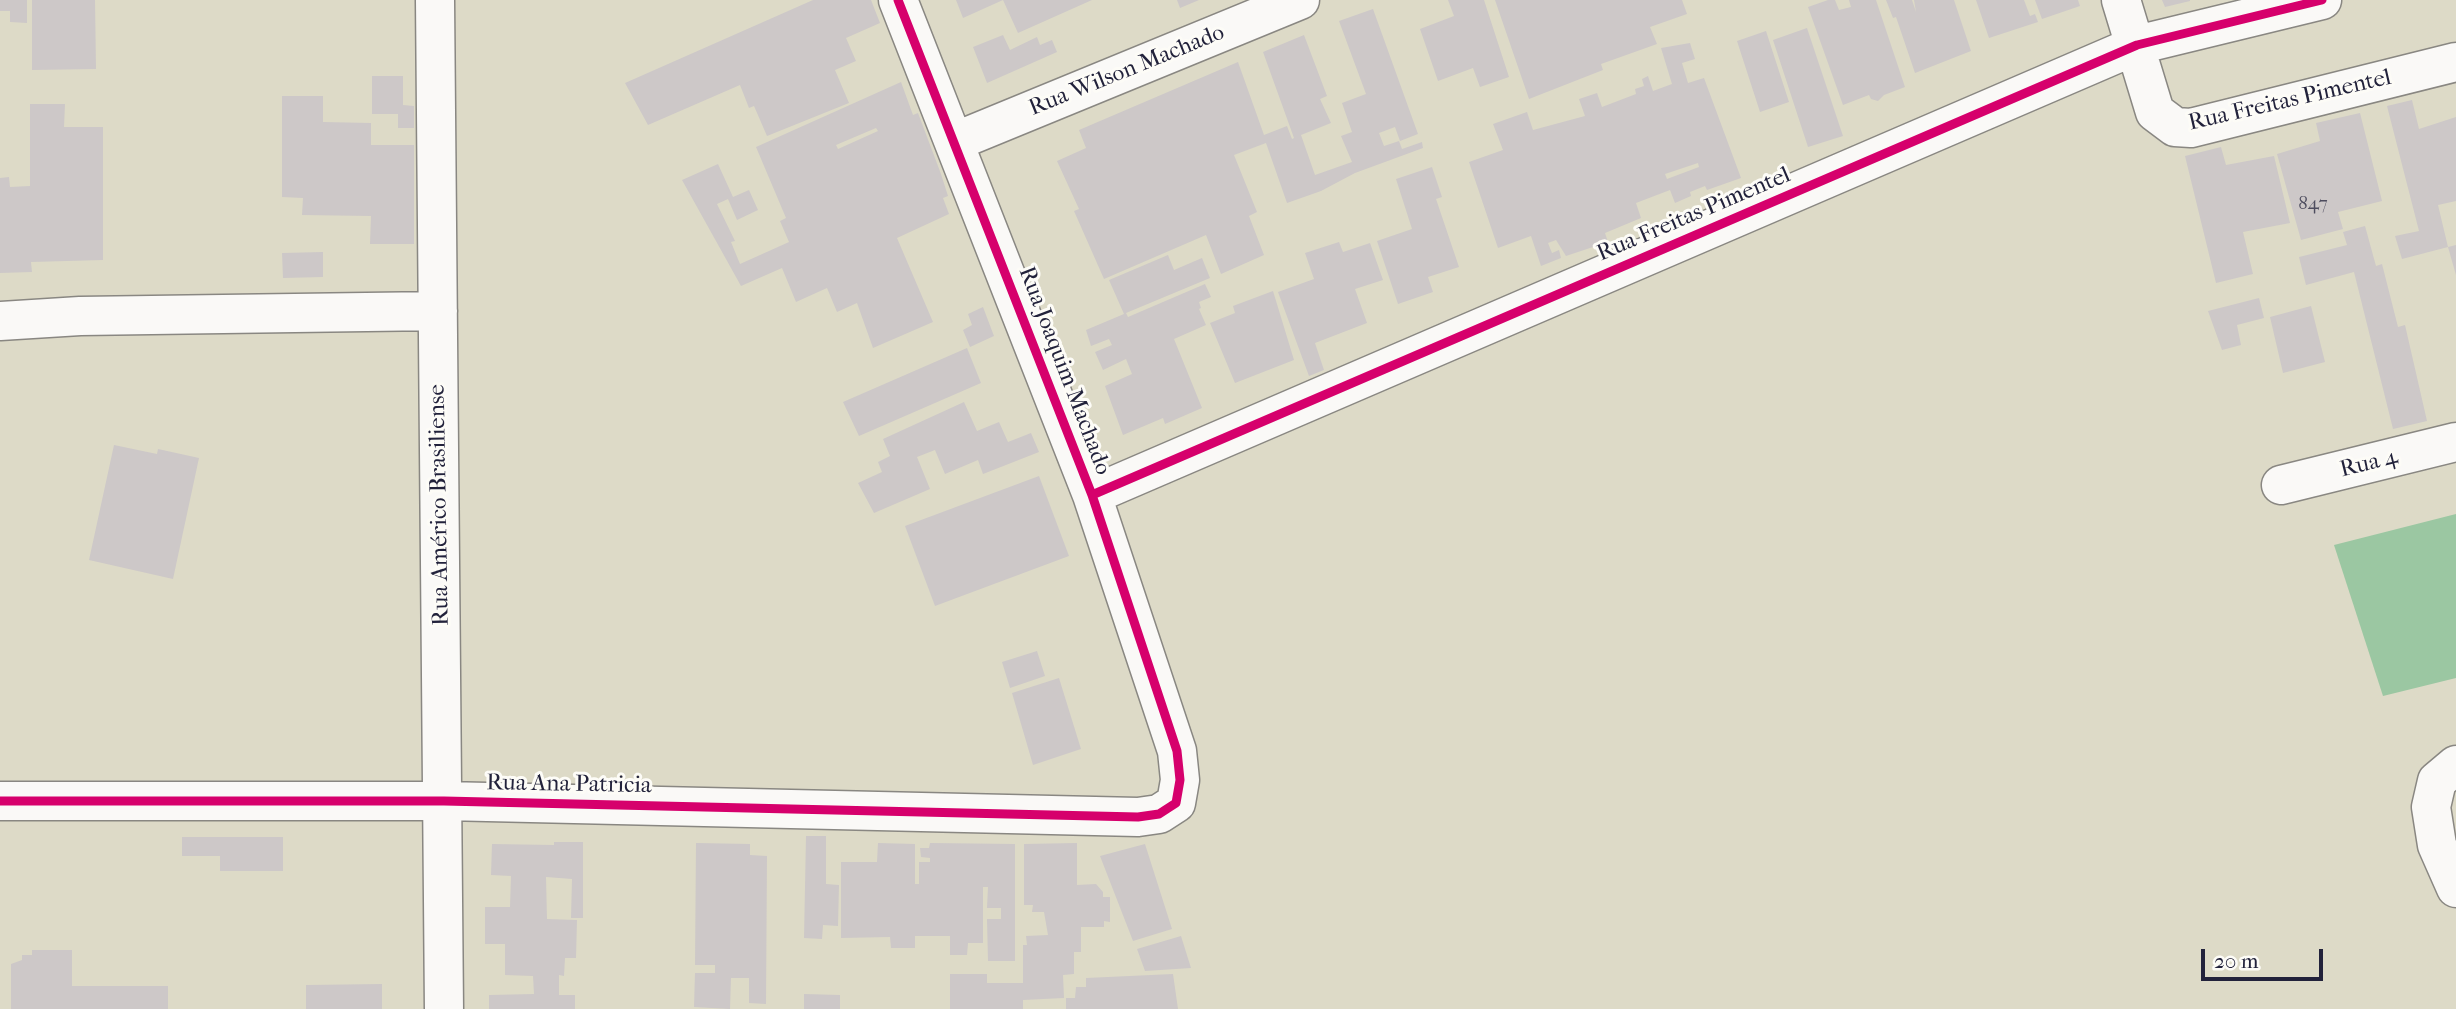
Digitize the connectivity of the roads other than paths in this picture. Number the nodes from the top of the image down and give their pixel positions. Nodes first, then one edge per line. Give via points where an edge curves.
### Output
1 (435, 0) edge
2 (898, 0) edge
3 (1300, 0) edge
4 (2121, 0) edge
5 (2322, 0) edge
6 (2137, 45) junction
7 (2456, 62) edge
8 (954, 142) junction
9 (438, 311) junction
10 (0, 321) edge
11 (2456, 442) edge
12 (2281, 485) dead end
13 (1091, 495) junction
14 (2456, 765) edge
15 (0, 801) edge
16 (444, 801) junction
17 (1138, 817) joint
18 (2456, 888) edge
19 (444, 1009) edge

1 - 9 street, Rua Américo Brasiliense
2 - 8 street, Rua Joaquim Machado
3 - 8 street, Rua Wilson Machado
4 - 6 street
5 - 6 street, Rua Freitas Pimentel
6 - 7 street, Rua Freitas Pimentel via 2155,112 2175,127 2191,128
6 - 13 street, Rua Freitas Pimentel
8 - 13 street, Rua Joaquim Machado
9 - 10 street
9 - 16 street, Rua Américo Brasiliense
11 - 12 street, Rua 4
13 - 17 street, Rua Joaquim Machado via 1177,751 1180,780 1176,803 1159,814
14 - 18 street via 2437,781 2431,807 2437,845
15 - 16 street, Rua Ana Patricia
16 - 17 street, Rua Ana Patricia
16 - 19 street, Rua Américo Brasiliense

